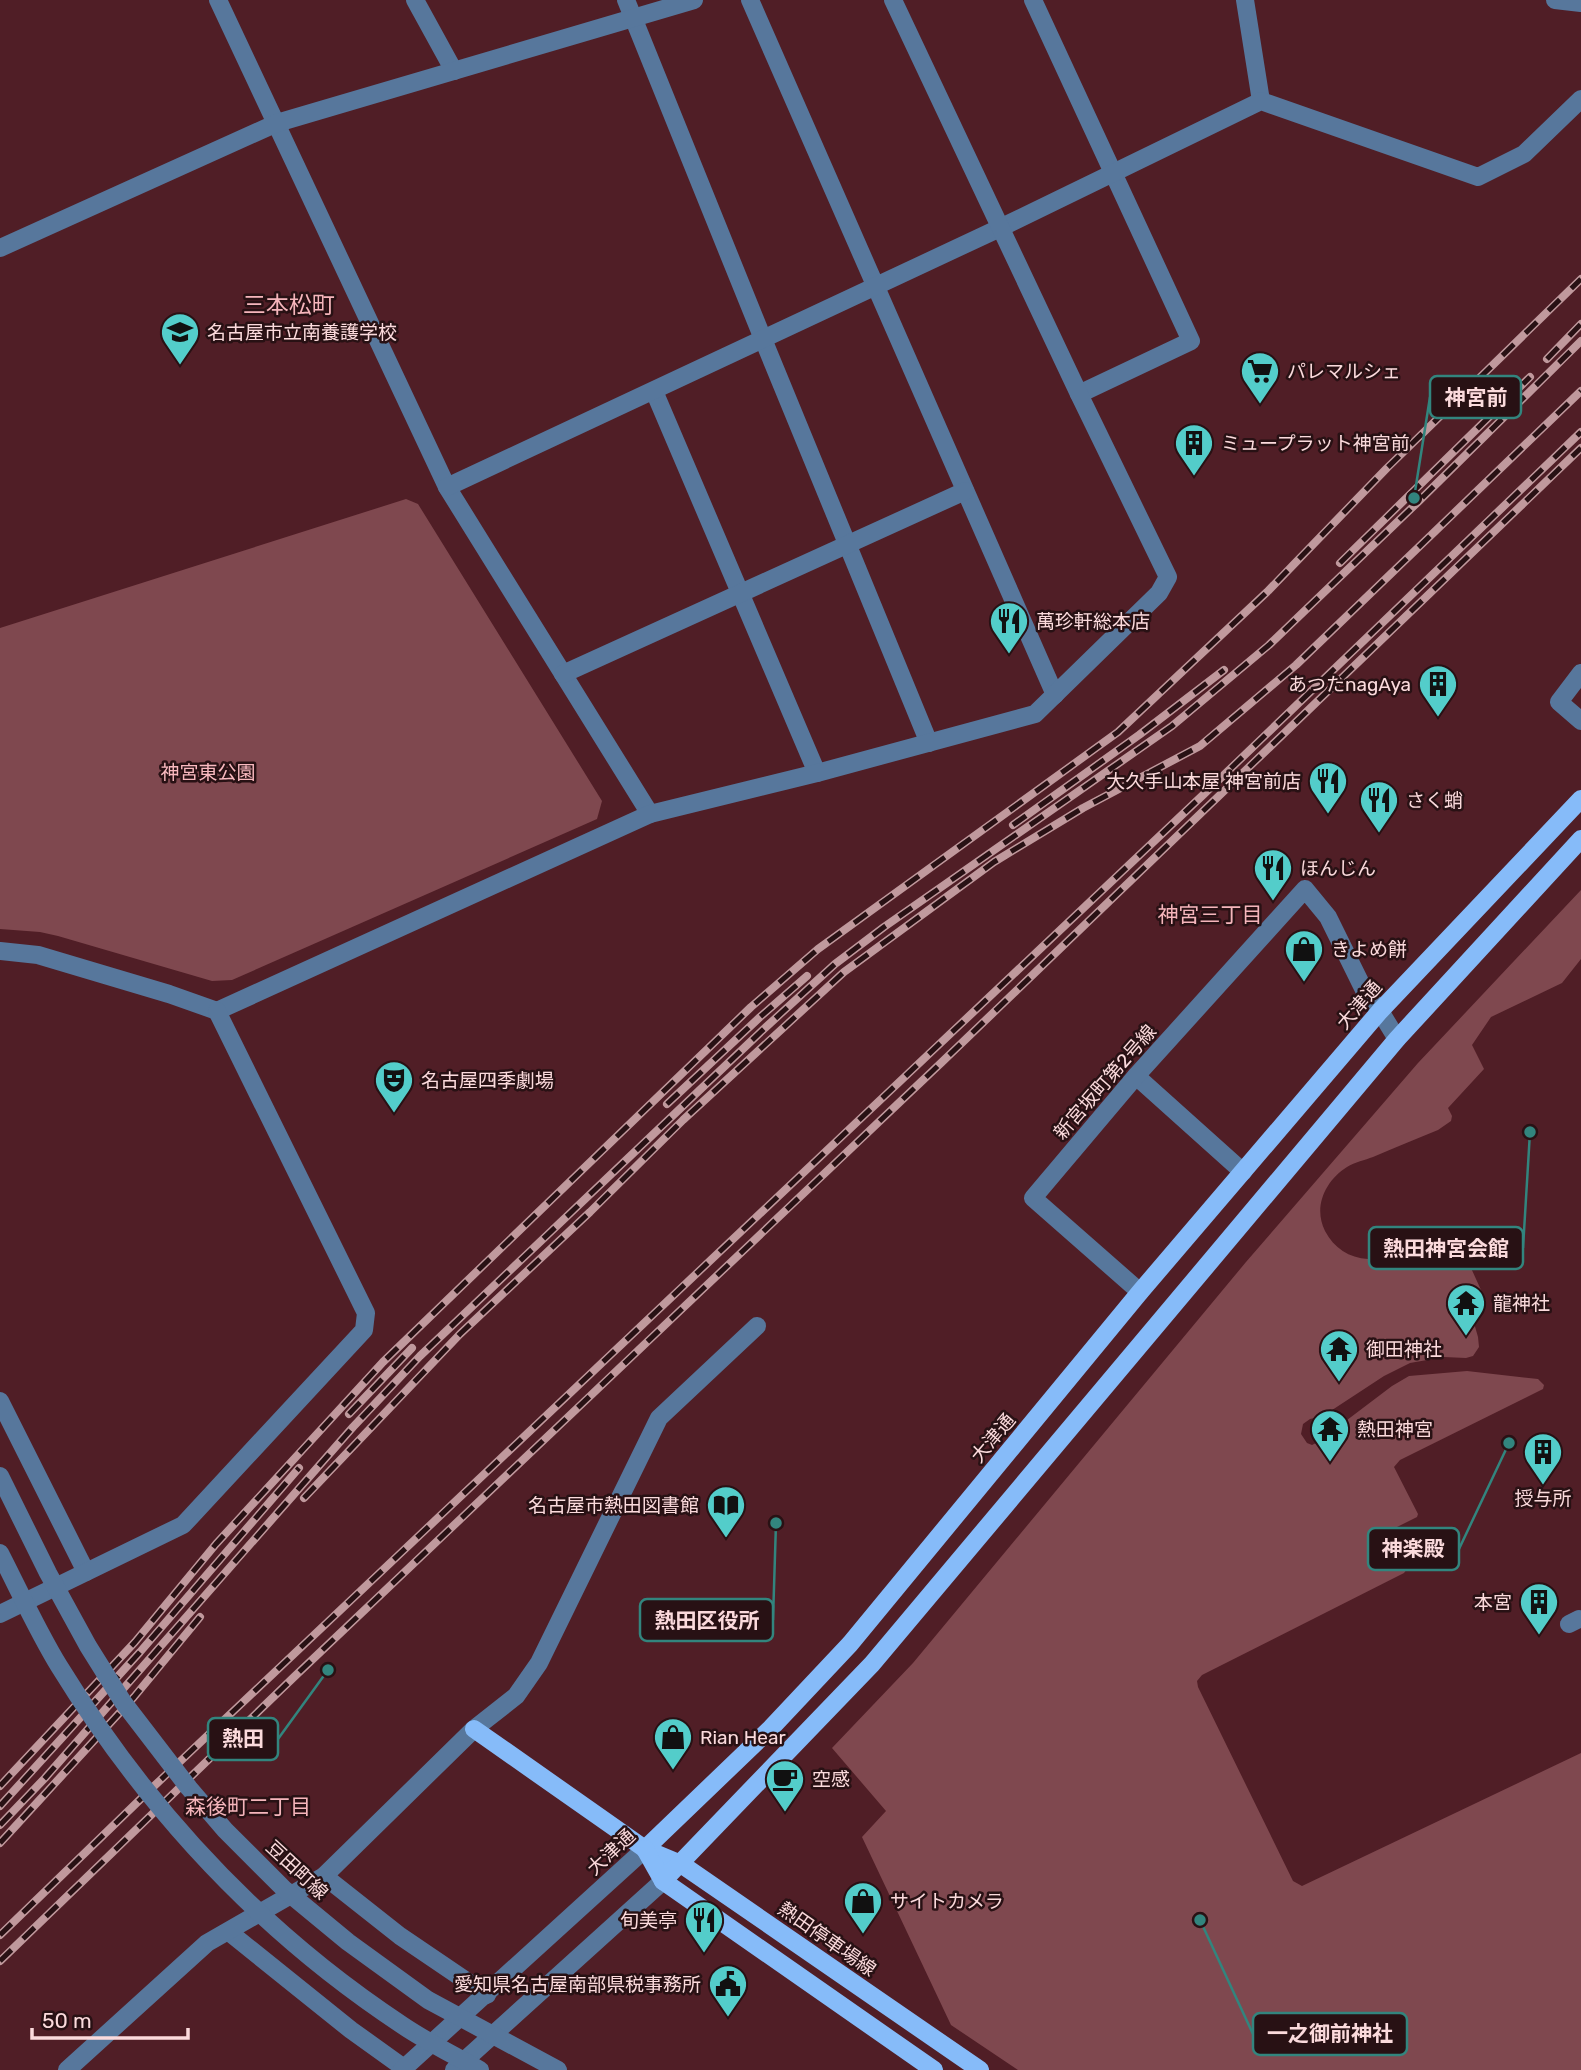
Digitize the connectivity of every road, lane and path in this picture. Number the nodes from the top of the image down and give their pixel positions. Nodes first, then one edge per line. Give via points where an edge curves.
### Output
1 (218, 0) edge
2 (415, 0) edge
3 (626, 0) edge
4 (694, 0) edge
5 (750, 0) edge
6 (893, 0) edge
7 (1033, 0) edge
8 (1245, 0) edge
9 (634, 18) junction
10 (454, 71) junction
11 (1581, 99) edge
12 (1261, 101) junction
13 (277, 123) junction
14 (1113, 173) junction
15 (1002, 227) junction
16 (0, 248) edge
17 (875, 285) junction
18 (763, 339) junction
19 (654, 391) junction
20 (1079, 394) junction
21 (447, 486) junction
22 (965, 491) junction
23 (847, 544) junction
24 (741, 593) junction
25 (1581, 673) edge
26 (563, 674) junction
27 (1055, 695) junction
28 (1581, 721) edge
29 (929, 743) junction
30 (817, 774) junction
31 (1581, 799) edge
32 (650, 814) junction
33 (1581, 839) edge
34 (0, 951) edge
35 (217, 1011) junction
36 (1380, 1011) junction
37 (1397, 1040) junction
38 (1136, 1076) junction
39 (1243, 1172) junction
40 (1140, 1292) junction
41 (757, 1326) dead end
42 (0, 1401) edge
43 (0, 1476) edge
44 (0, 1553) edge
45 (86, 1572) junction
46 (0, 1614) edge
47 (474, 1729) junction
48 (646, 1849) junction
49 (681, 1864) junction
50 (324, 1876) junction
51 (663, 1881) junction
52 (229, 1931) junction
53 (487, 1995) junction
54 (403, 2069) edge
55 (67, 2070) edge
56 (454, 2070) edge
57 (480, 2070) edge
58 (558, 2070) edge
59 (934, 2070) edge
60 (980, 2070) edge

1 - 13 street
2 - 10 street
3 - 9 street
4 - 9 street
5 - 17 street
6 - 15 street
7 - 14 street
8 - 12 street
9 - 10 street
9 - 18 street
10 - 13 street
11 - 12 street via 1524,154 1478,177
12 - 14 street
13 - 16 street
13 - 21 street
14 - 15 street
14 - 20 street via 1191,341
15 - 17 street
15 - 20 street
17 - 18 street
17 - 22 street
18 - 19 street
18 - 23 street
19 - 21 street
19 - 24 street
20 - 27 street via 1168,577 1158,593
21 - 26 street
22 - 23 street
22 - 27 street
23 - 24 street
23 - 29 street
24 - 26 street
24 - 30 street
25 - 28 street via 1559,702
26 - 32 street
27 - 29 street via 1035,714
29 - 30 street
30 - 32 street
31 - 36 main road, 大津通
32 - 35 street
33 - 37 main road
34 - 35 street via 38,955
35 - 45 street via 366,1313 364,1330 183,1525
36 - 37 street
36 - 38 street, 新宮坂町第2号線 via 1365,992 1328,917 1305,889
36 - 39 main road, 大津通
37 - 49 main road via 872,1664
38 - 39 street
38 - 40 street, 新宮坂町第2号線 via 1033,1198
39 - 40 main road, 大津通
40 - 48 main road, 大津通 via 850,1644
41 - 47 street via 659,1418 539,1663 516,1696
42 - 45 street
43 - 58 street, 豆田町線, bridge via 61,1597 123,1702 225,1830 285,1890 418,1993
44 - 57 street, bridge via 57,1664 98,1726 200,1854 326,1969 402,2025
45 - 46 street
47 - 48 main road, 熱田停車場線
47 - 50 street
48 - 49 main road, 熱田停車場線
48 - 51 main road, 熱田停車場線
48 - 53 street, 大津通
49 - 51 main road
49 - 60 main road, 熱田停車場線
50 - 52 street
50 - 53 street via 400,1936
51 - 56 street
51 - 59 main road, 熱田停車場線
52 - 54 street
52 - 55 street via 208,1943
53 - 54 street, 大津通

